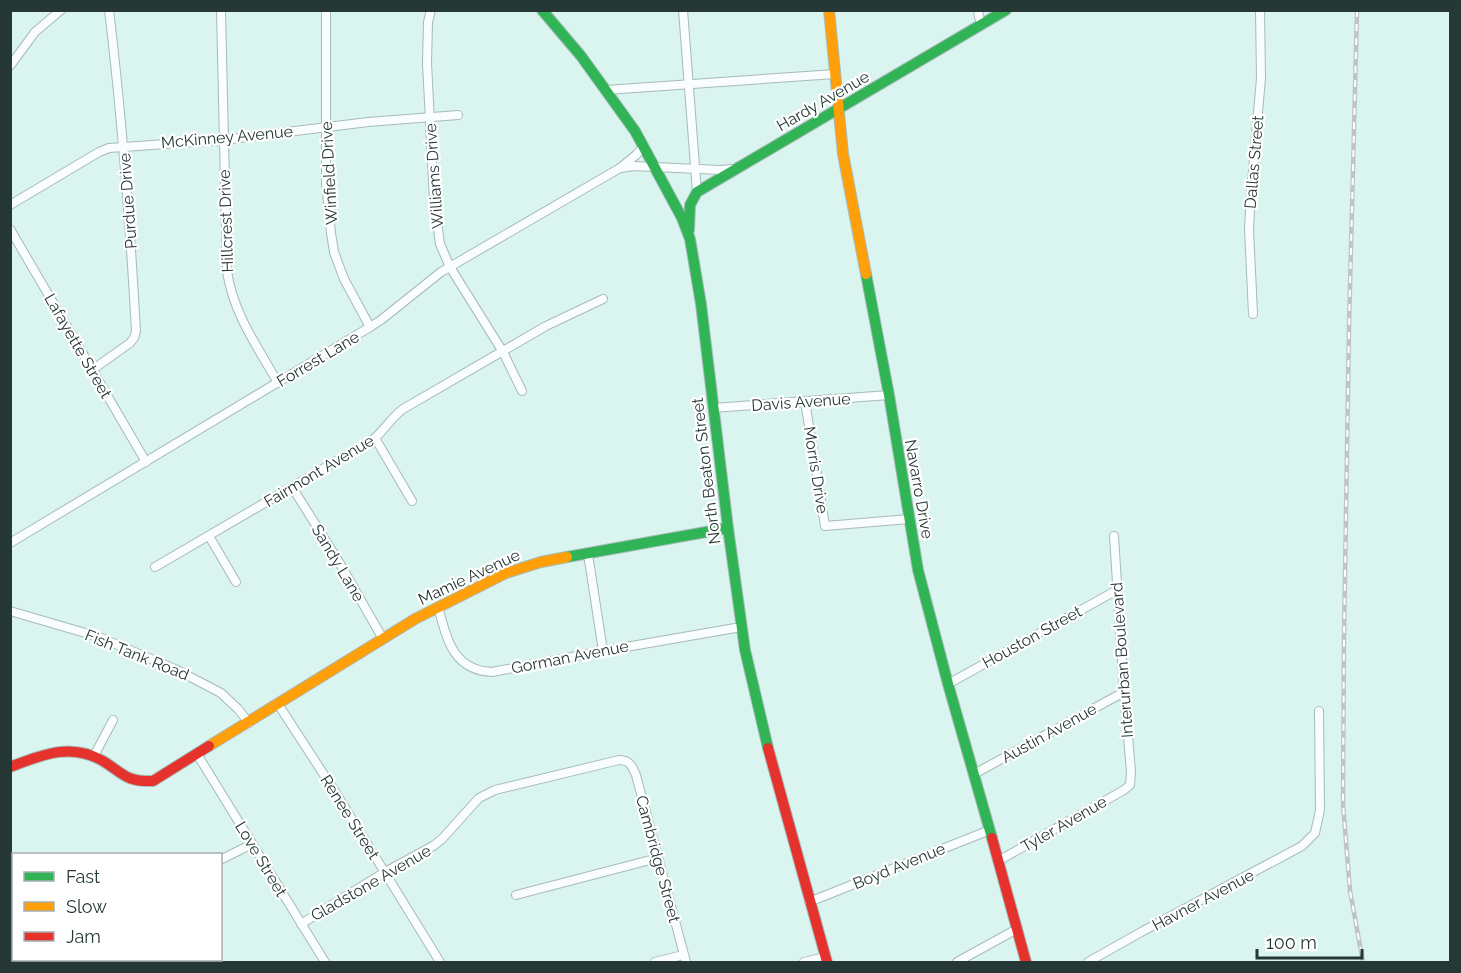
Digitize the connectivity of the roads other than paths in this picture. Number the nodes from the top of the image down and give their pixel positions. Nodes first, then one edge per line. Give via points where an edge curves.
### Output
1 (61, 10) edge
2 (109, 10) edge
3 (220, 10) edge
4 (326, 10) edge
5 (431, 10) edge
6 (542, 10) edge
7 (683, 10) edge
8 (829, 10) edge
9 (978, 10) edge
10 (1006, 10) edge
11 (1260, 10) edge
12 (982, 26) junction
13 (10, 66) edge
14 (835, 74) junction
15 (688, 84) junction
16 (606, 90) junction
17 (838, 110) junction
18 (458, 115) dead end
19 (430, 116) junction
20 (326, 127) junction
21 (223, 140) junction
22 (123, 146) junction
23 (644, 146) junction
24 (655, 166) junction
25 (620, 168) junction
26 (694, 169) junction
27 (737, 169) junction
28 (697, 192) junction
29 (10, 205) edge
30 (10, 230) edge
31 (690, 239) junction
32 (450, 267) junction
33 (603, 299) dead end
34 (1253, 314) dead end
35 (370, 327) junction
36 (503, 352) junction
37 (92, 370) junction
38 (278, 383) junction
39 (522, 392) dead end
40 (888, 395) junction
41 (805, 401) junction
42 (714, 408) junction
43 (375, 438) junction
44 (146, 462) junction
45 (292, 487) junction
46 (412, 501) dead end
47 (909, 519) junction
48 (728, 528) junction
49 (209, 536) junction
50 (1114, 536) dead end
51 (10, 543) edge
52 (588, 554) junction
53 (155, 567) dead end
54 (236, 582) dead end
55 (1117, 590) junction
56 (438, 607) junction
57 (10, 611) edge
58 (741, 627) junction
59 (383, 639) junction
60 (603, 651) junction
61 (948, 684) junction
62 (1124, 692) junction
63 (278, 704) junction
64 (1319, 711) dead end
65 (112, 720) dead end
66 (249, 723) junction
67 (197, 754) junction
68 (94, 756) junction
69 (631, 764) joint
70 (10, 767) edge
71 (974, 774) junction
72 (1130, 785) joint
73 (990, 830) junction
74 (252, 844) junction
75 (658, 858) junction
76 (222, 860) edge
77 (998, 861) junction
78 (385, 872) junction
79 (516, 895) dead end
80 (809, 902) junction
81 (301, 924) junction
82 (1017, 929) junction
83 (684, 959) edge
84 (826, 960) edge
85 (325, 963) edge
86 (440, 963) edge
87 (655, 963) edge
88 (804, 963) edge
89 (957, 963) edge
90 (1026, 963) edge
91 (1088, 963) edge

1 - 13 street via 34,32
2 - 22 street, Purdue Drive
3 - 21 street, Hillcrest Drive
4 - 20 street, Winfield Drive
5 - 19 street, Williams Drive
6 - 16 street, North Beaton Street
7 - 15 street
8 - 14 street, Navarro Drive
9 - 12 street
10 - 12 street, Hardy Avenue
11 - 34 street, Dallas Street via 1261,78 1249,229
12 - 17 street, Hardy Avenue
14 - 15 street
14 - 17 street, Navarro Drive
15 - 16 street
15 - 26 street
16 - 23 street, North Beaton Street
17 - 27 street, Hardy Avenue
17 - 40 street, Navarro Drive
18 - 19 street, McKinney Avenue
19 - 20 street, McKinney Avenue
19 - 32 street, Williams Drive via 436,221
20 - 21 street, McKinney Avenue
20 - 35 street, Winfield Drive via 326,183 334,252
21 - 22 street, McKinney Avenue
21 - 38 street, Hillcrest Drive via 229,285 237,312
22 - 29 street, McKinney Avenue via 99,152
22 - 37 street, Purdue Drive via 136,331 130,343
23 - 24 street, North Beaton Street
23 - 25 street, Forrest Lane
24 - 25 street, Forrest Lane
24 - 26 street, Forrest Lane
24 - 31 street, North Beaton Street
25 - 32 street, Forrest Lane
26 - 27 street, Forrest Lane
26 - 28 street
27 - 28 street, Hardy Avenue
28 - 31 street via 689,206
30 - 37 street, Lafayette Street
31 - 42 street, North Beaton Street
32 - 35 street, Forrest Lane
32 - 36 street, Williams Drive
33 - 36 street, Fairmont Avenue
35 - 38 street, Forrest Lane
36 - 39 street, Williams Drive
36 - 43 street, Fairmont Avenue via 393,416
37 - 44 street, Lafayette Street
38 - 44 street, Forrest Lane
40 - 41 street, Davis Avenue
40 - 47 street, Navarro Drive
41 - 42 street, Davis Avenue
41 - 47 street, Morris Drive via 825,526
42 - 48 street, North Beaton Street
43 - 45 street, Fairmont Avenue
43 - 46 street
44 - 51 street, Forrest Lane
45 - 49 street, Fairmont Avenue
45 - 59 street, Sandy Lane
47 - 61 street, Navarro Drive
48 - 52 street, Mamie Avenue
48 - 58 street, North Beaton Street
49 - 53 street, Fairmont Avenue
49 - 54 street
50 - 55 street, Interurban Boulevard
52 - 56 street, Mamie Avenue via 522,567
52 - 60 street
55 - 61 street, Houston Street
55 - 62 street, Interurban Boulevard
56 - 59 street, Mamie Avenue
56 - 60 street, Gorman Avenue via 450,646 461,660 479,672
57 - 66 street, Fish Tank Road via 99,637 175,669 221,693
58 - 60 street, Gorman Avenue
58 - 80 street, North Beaton Street via 763,731
59 - 63 street, Mamie Avenue
61 - 71 street, Navarro Drive
62 - 71 street, Austin Avenue
62 - 72 street, Interurban Boulevard
63 - 66 street, Mamie Avenue
63 - 78 street, Renee Street
64 - 91 street, Havner Avenue via 1320,810 1315,833 1302,846
65 - 68 street
66 - 67 street, Mamie Avenue
67 - 68 street, Mamie Avenue via 160,778 144,782 131,781
67 - 74 street, Love Street
68 - 70 street via 56,750
69 - 75 street, Cambridge Street
69 - 78 street, Gladstone Avenue via 619,760 495,790 479,798 433,846
71 - 73 street, Navarro Drive
72 - 77 street, Tyler Avenue
73 - 77 street, Navarro Drive
73 - 80 street, Boyd Avenue
74 - 76 street
74 - 81 street, Love Street
75 - 79 street
75 - 83 street, Cambridge Street
77 - 82 street, Navarro Drive
78 - 81 street, Gladstone Avenue
78 - 86 street, Renee Street
80 - 84 street, North Beaton Street
81 - 85 street, Love Street
82 - 89 street
82 - 90 street, Navarro Drive
83 - 87 street
84 - 88 street

